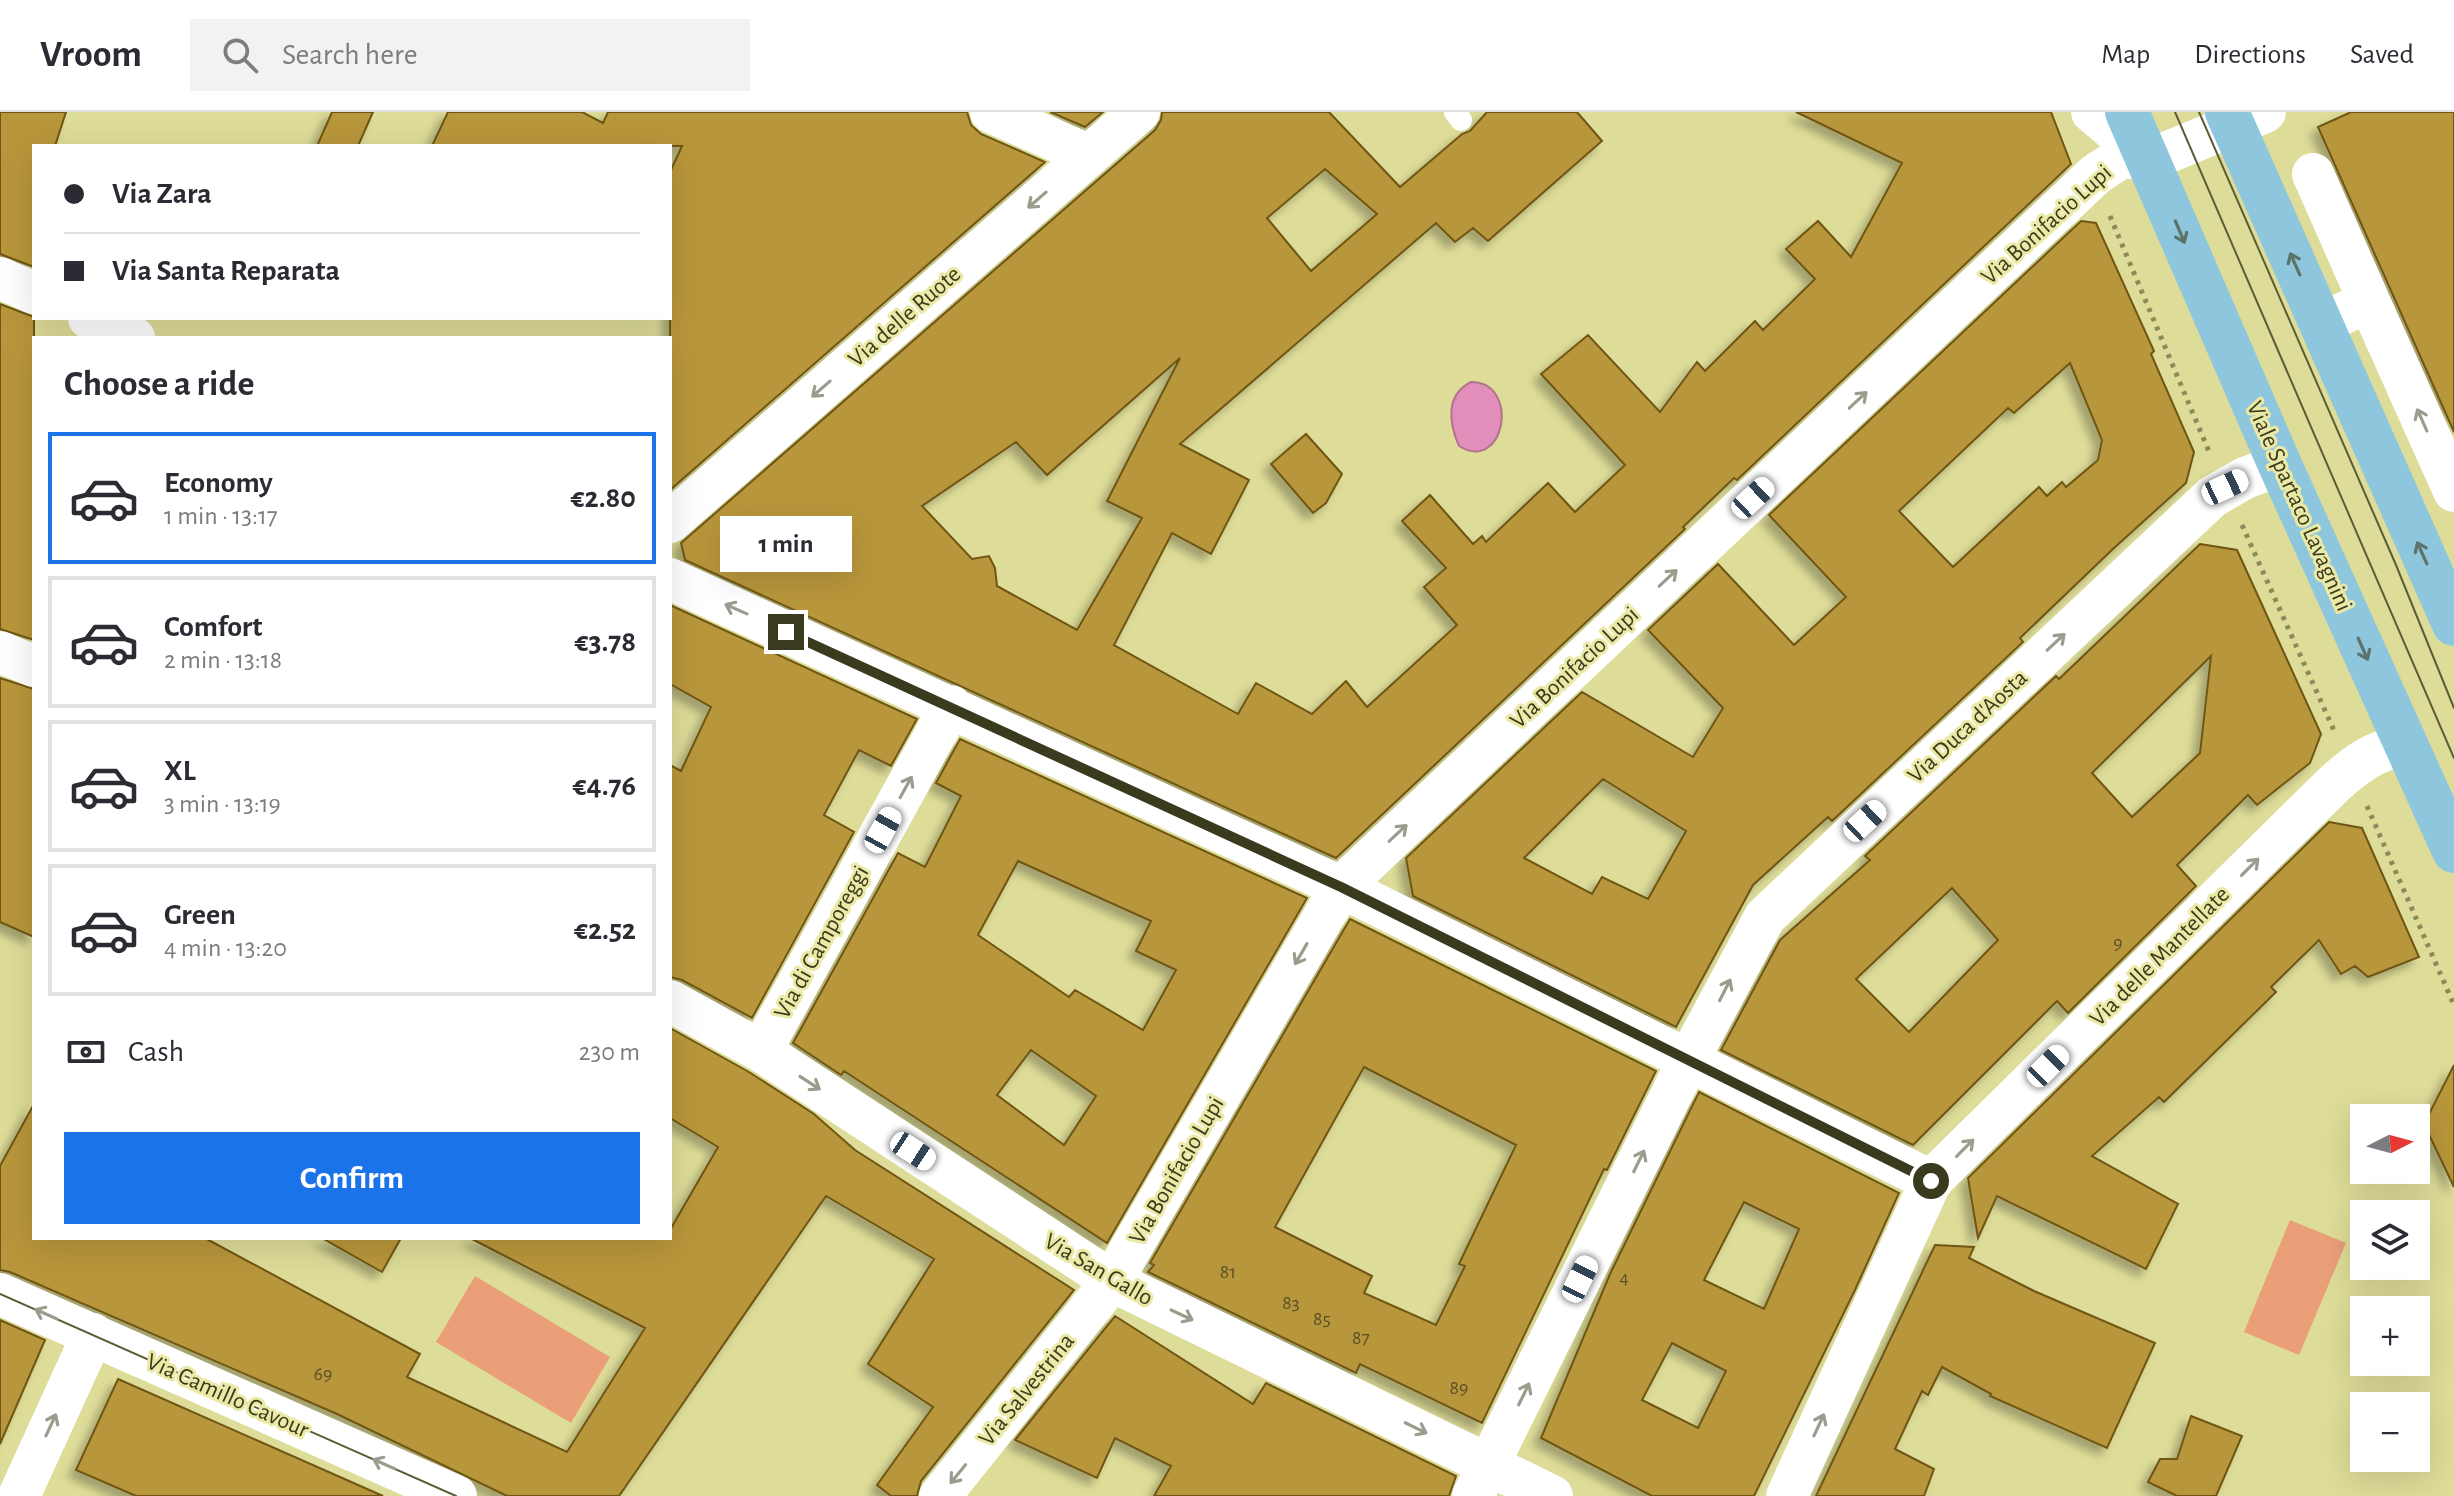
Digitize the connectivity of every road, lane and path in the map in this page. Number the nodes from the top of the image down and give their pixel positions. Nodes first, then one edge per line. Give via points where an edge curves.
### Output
1 (991, 112) edge
2 (1139, 112) edge
3 (2092, 112) edge
4 (2127, 112) edge
5 (2242, 117) edge
6 (1088, 155) junction
7 (2149, 160) junction
8 (2313, 174) dead end
9 (2106, 206) dead end
10 (0, 278) edge
11 (32, 292) edge
12 (2369, 301) junction
13 (94, 320) edge
14 (2321, 324) junction
15 (130, 336) edge
16 (2280, 465) junction
17 (2225, 487) junction
18 (2454, 491) edge
19 (672, 520) edge
20 (672, 580) edge
21 (2454, 624) edge
22 (0, 652) edge
23 (32, 665) edge
24 (951, 706) junction
25 (2407, 745) junction
26 (2350, 769) junction
27 (2454, 851) edge
28 (1341, 887) junction
29 (672, 1002) edge
30 (2454, 1005) edge
31 (761, 1051) junction
32 (1689, 1059) junction
33 (1931, 1181) junction
34 (1112, 1281) junction
35 (0, 1294) edge
36 (93, 1334) junction
37 (1481, 1480) edge
38 (19, 1496) edge
39 (456, 1496) edge
40 (940, 1496) edge
41 (1552, 1496) edge
42 (1787, 1496) edge

1 - 6 street
2 - 6 street, Via delle Ruote
3 - 7 street
4 - 7 main road, Viale Spartaco Lavagnini
5 - 7 street
14 -> 5 main road
6 -> 19 street, Via delle Ruote
7 -> 16 main road, Viale Spartaco Lavagnini
28 -> 7 street, Via Bonifacio Lupi via 2096,174 2122,157
8 - 12 street
9 - 17 path
10 - 11 street
12 - 14 street
18 -> 12 street
13 - 15 street
21 -> 14 main road
16 - 17 street, Via Duca d'Aosta
16 -> 25 main road, Viale Spartaco Lavagnini
17 - 26 path
32 -> 17 street, Via Duca d'Aosta via 1773,908
24 -> 20 street
22 - 23 street
24 - 28 street
31 -> 24 street, Via di Camporeggi
25 - 26 street, Via delle Mantellate via 2387,748
25 - 27 main road, Viale Spartaco Lavagnini
26 - 30 path
33 -> 26 street, Via delle Mantellate
28 - 32 street
28 -> 34 street, Via Bonifacio Lupi
29 - 31 street, Via San Gallo
31 -> 34 street, Via San Gallo
32 - 33 street
37 -> 32 street, Via Duca d'Aosta
42 -> 33 street, Via delle Mantellate
34 -> 37 street, Via San Gallo
34 -> 40 street, Via Salvestrina
36 -> 35 street, Via Camillo Cavour
38 -> 36 street
39 -> 36 street, Via Camillo Cavour
37 - 41 street, Via San Gallo

